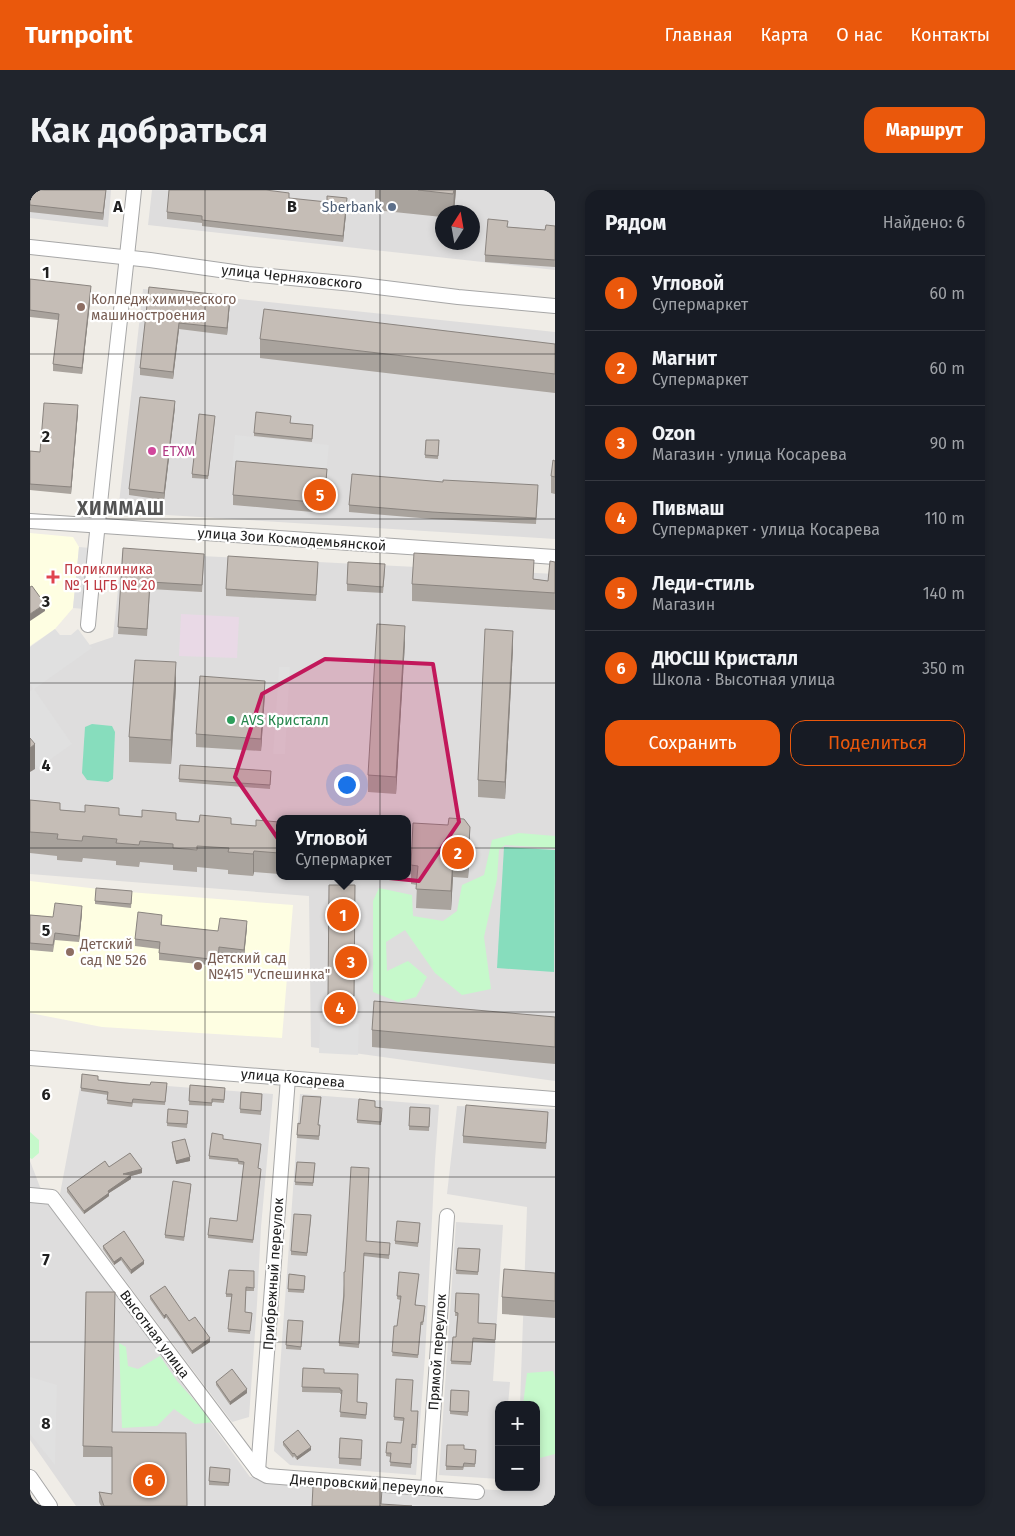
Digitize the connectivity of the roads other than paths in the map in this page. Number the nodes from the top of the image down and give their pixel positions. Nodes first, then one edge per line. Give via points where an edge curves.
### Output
1 (134, 190) edge
2 (30, 248) edge
3 (127, 258) junction
4 (555, 306) edge
5 (30, 521) edge
6 (97, 526) junction
7 (555, 557) edge
8 (88, 625) dead end
9 (30, 1058) edge
10 (288, 1078) junction
11 (555, 1099) edge
12 (30, 1194) edge
13 (447, 1216) dead end
14 (258, 1471) junction
15 (30, 1477) edge
16 (428, 1488) junction
17 (476, 1492) dead end
18 (50, 1506) edge

1 - 3 street
2 - 3 street, улица Черняховского
3 - 4 street, улица Черняховского
3 - 6 street
5 - 6 street, улица Зои Космодемьянской
6 - 7 street, улица Зои Космодемьянской
6 - 8 street
9 - 10 street, улица Косарева
10 - 11 street, улица Косарева
10 - 14 street, Прибрежный переулок
12 - 14 street, Высотная улица via 52,1197
13 - 16 street, Прямой переулок
14 - 16 street, Днепровский переулок via 267,1476
15 - 18 street
16 - 17 street, Днепровский переулок

